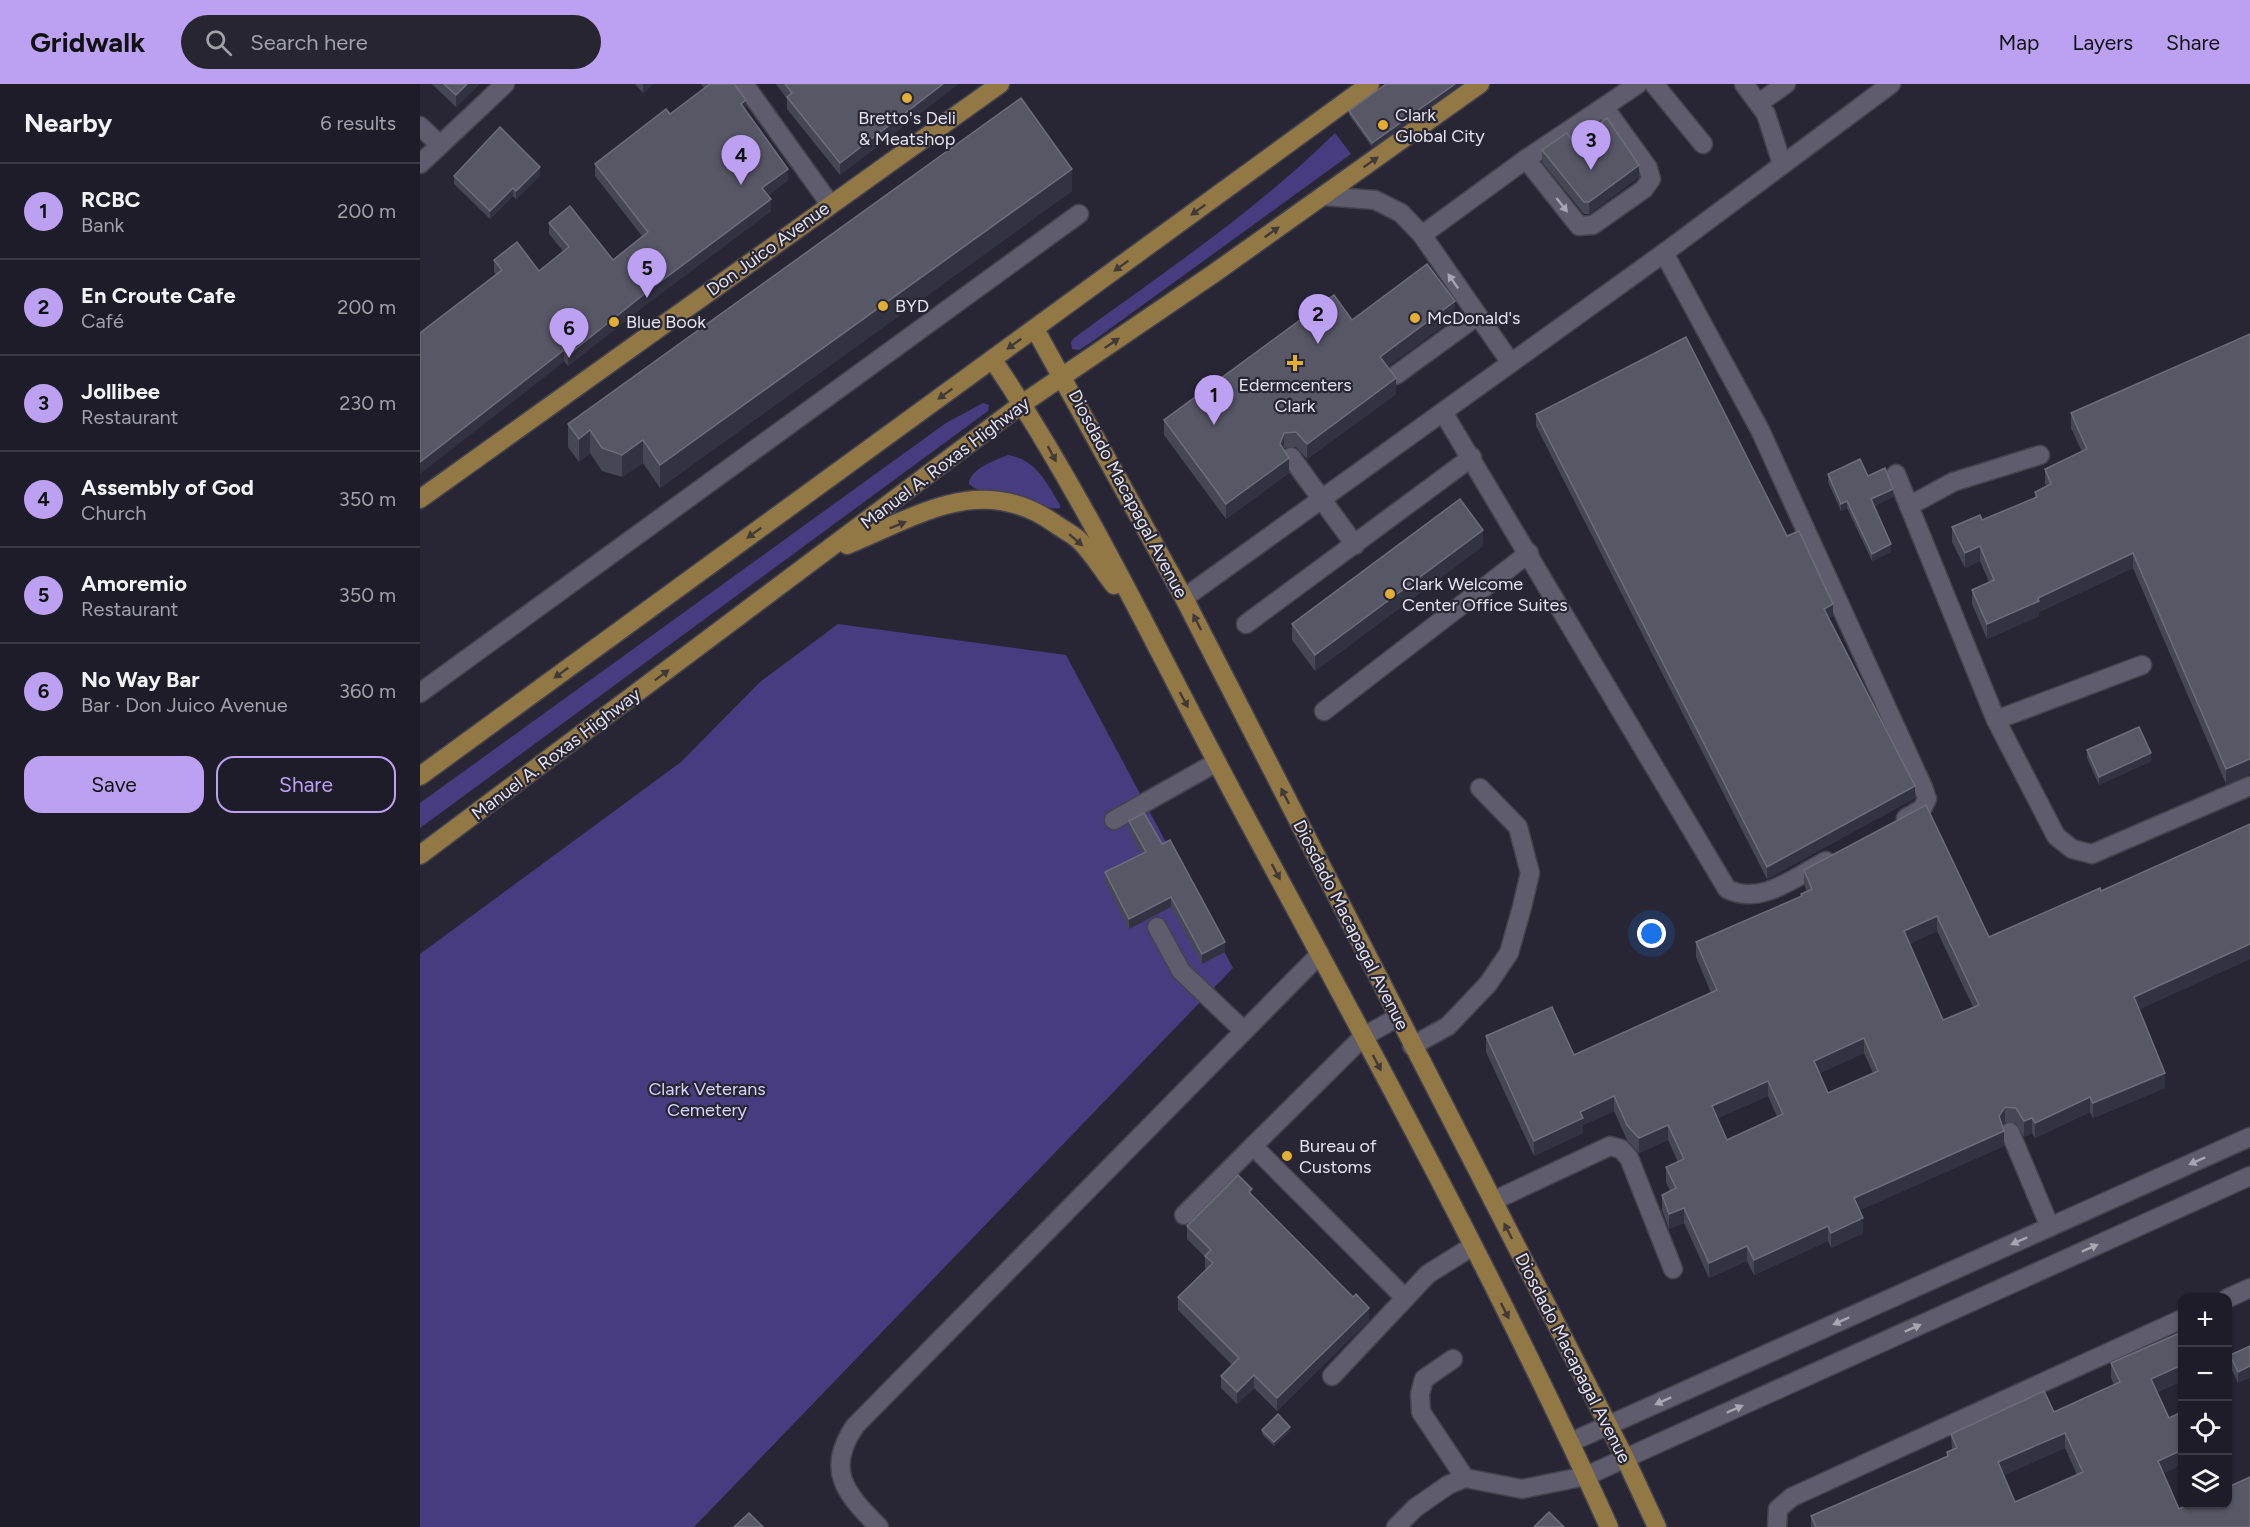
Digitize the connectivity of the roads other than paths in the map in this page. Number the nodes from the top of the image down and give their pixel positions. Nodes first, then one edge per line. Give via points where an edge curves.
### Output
1 (744, 84) edge
2 (1000, 84) edge
3 (1370, 84) edge
4 (1480, 84) edge
5 (1638, 84) edge
6 (1654, 84) edge
7 (1744, 84) edge
8 (1786, 84) edge
9 (1891, 84) edge
10 (501, 85) edge
11 (1759, 103) junction
12 (1604, 107) junction
13 (420, 126) edge
14 (1703, 144) dead end
15 (440, 145) junction
16 (1526, 159) junction
17 (420, 164) edge
18 (1782, 164) junction
19 (1323, 196) junction
20 (830, 204) junction
21 (1078, 214) dead end
22 (1422, 235) junction
23 (1664, 253) junction
24 (1477, 316) junction
25 (1035, 329) junction
26 (993, 360) junction
27 (1511, 363) junction
28 (1396, 375) edge
29 (1064, 376) junction
30 (1022, 404) junction
31 (1443, 412) junction
32 (2040, 455) dead end
33 (1292, 457) dead end
34 (1472, 457) junction
35 (1896, 474) dead end
36 (420, 499) edge
37 (1322, 499) junction
38 (1909, 506) junction
39 (1355, 545) junction
40 (1529, 553) junction
41 (824, 554) junction
42 (1185, 598) junction
43 (1246, 624) dead end
44 (1148, 629) junction
45 (2142, 665) dead end
46 (420, 693) edge
47 (1324, 711) dead end
48 (1996, 720) junction
49 (1217, 762) junction
50 (420, 776) edge
51 (2250, 786) edge
52 (1480, 788) dead end
53 (1114, 820) dead end
54 (1892, 825) edge
55 (1842, 852) edge
56 (420, 855) edge
57 (1157, 927) dead end
58 (1320, 954) junction
59 (1398, 1017) junction
60 (1244, 1031) junction
61 (1363, 1037) junction
62 (1412, 1046) junction
63 (2010, 1132) dead end
64 (2250, 1137) edge
65 (1253, 1146) junction
66 (2250, 1176) edge
67 (1493, 1201) junction
68 (1184, 1215) dead end
69 (2050, 1227) junction
70 (1473, 1246) junction
71 (1673, 1269) dead end
72 (2250, 1288) edge
73 (2232, 1296) edge
74 (1404, 1297) junction
75 (2178, 1321) edge
76 (1453, 1359) dead end
77 (1332, 1376) dead end
78 (1608, 1426) junction
79 (1571, 1442) junction
80 (1625, 1458) junction
81 (1586, 1476) junction
82 (1465, 1478) junction
83 (879, 1527) edge
84 (1396, 1527) edge
85 (1609, 1527) edge
86 (1657, 1527) edge
87 (1777, 1527) edge

1 - 20 street
2 - 20 main road, Don Juico Avenue
3 -> 25 main road
19 -> 4 main road, Manuel A. Roxas Highway
5 - 12 street
6 - 14 street
7 - 11 street
8 - 11 street
9 - 18 street
10 - 15 street
11 - 18 street via 1770,122
12 - 16 street
16 -> 12 street via 1579,226 1593,225 1644,189 1651,179 1648,168
13 - 15 street
15 - 17 street
16 - 22 street
18 - 23 street
19 - 22 street via 1385,203
29 -> 19 main road, Manuel A. Roxas Highway
20 - 36 main road, Don Juico Avenue
21 - 46 street
24 -> 22 street
23 - 27 street
23 - 54 street via 1760,430 1923,787 1927,799 1922,809
24 - 27 street
24 - 28 street
25 -> 26 main road
25 - 29 main road, Diosdado Macapagal Avenue
26 - 30 main road
26 -> 50 main road
27 - 31 street
29 - 30 main road, Manuel A. Roxas Highway
29 - 42 main road, Diosdado Macapagal Avenue
30 - 41 main road, Manuel A. Roxas Highway
30 -> 44 main road
31 - 34 street
31 - 37 street
32 - 38 street via 1953,482
33 - 37 street
34 - 39 street
34 - 40 street
35 - 38 street
37 - 39 street
37 - 42 street
38 - 48 street
39 - 43 street
40 - 47 street
40 - 55 street via 1727,889 1741,896 1761,895
41 -> 44 main road via 948,503 978,498 1010,502 1039,513 1080,541
56 -> 41 main road, Manuel A. Roxas Highway
59 -> 42 main road, Diosdado Macapagal Avenue
44 -> 49 main road
45 - 48 street
48 - 51 street via 2056,836 2072,849 2092,854
49 - 53 street
49 -> 58 main road
52 - 62 street via 1518,827 1530,873 1522,907 1509,953 1488,984 1448,1026
57 - 60 street via 1181,971
58 - 60 street
58 - 61 main road
59 - 61 street
59 - 62 main road, Diosdado Macapagal Avenue
60 - 83 street via 855,1426 843,1443 839,1458 841,1477 847,1490
61 - 65 street
61 -> 70 main road
62 - 67 main road, Diosdado Macapagal Avenue
63 - 69 street
64 -> 69 street
65 - 68 street
65 - 74 street
80 -> 66 street
67 - 71 street via 1610,1146 1621,1149 1629,1158
78 -> 67 main road, Diosdado Macapagal Avenue
69 -> 78 street
70 - 74 street via 1428,1274
70 -> 79 main road
72 - 73 street
74 - 77 street
75 - 87 street via 1792,1497 1778,1509
76 - 82 street via 1424,1379 1421,1412
78 - 79 street
78 - 80 main road, Diosdado Macapagal Avenue
79 - 81 main road
80 - 81 street
80 - 86 main road, Diosdado Macapagal Avenue
81 - 82 street via 1522,1489
81 - 85 main road
82 - 84 street via 1415,1508

